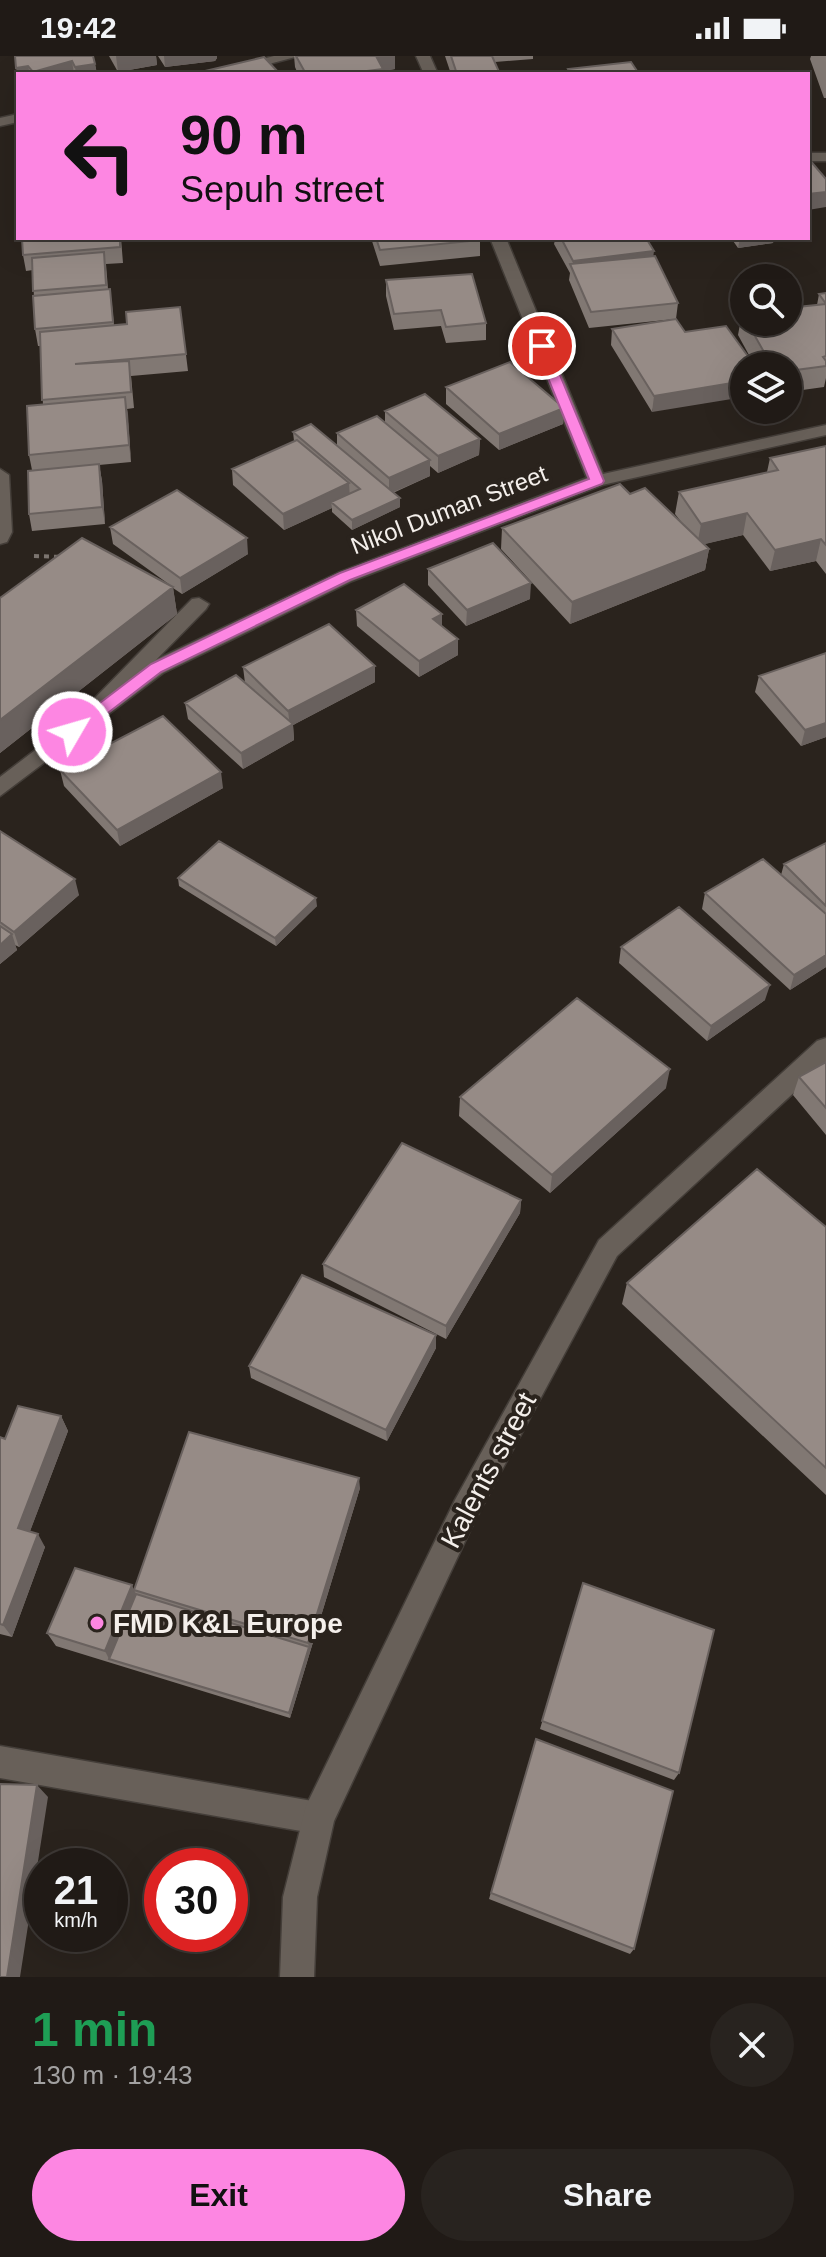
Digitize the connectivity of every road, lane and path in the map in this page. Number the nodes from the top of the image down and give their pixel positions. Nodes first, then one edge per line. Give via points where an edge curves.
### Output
1 (292, 56) edge
2 (222, 72) edge
3 (499, 240) edge
4 (826, 430) edge
5 (0, 475) edge
6 (597, 481) junction
7 (1, 513) edge
8 (0, 538) edge
9 (28, 556) dead end
10 (71, 557) edge
11 (199, 604) dead end
12 (72, 732) junction
13 (0, 788) edge
14 (826, 1048) edge
15 (0, 1762) edge
16 (318, 1818) junction
17 (297, 1977) edge

1 - 2 street
3 - 6 street
4 - 6 street, Nikol Duman Street
5 - 7 street
6 - 12 street, Nikol Duman Street via 345,577 156,668
7 - 8 street
9 - 10 path
11 - 12 street
12 - 13 street, Nikol Duman Street
14 - 16 street, Kalents street via 608,1248 465,1510
15 - 16 street
16 - 17 street, Kalents street via 300,1897

